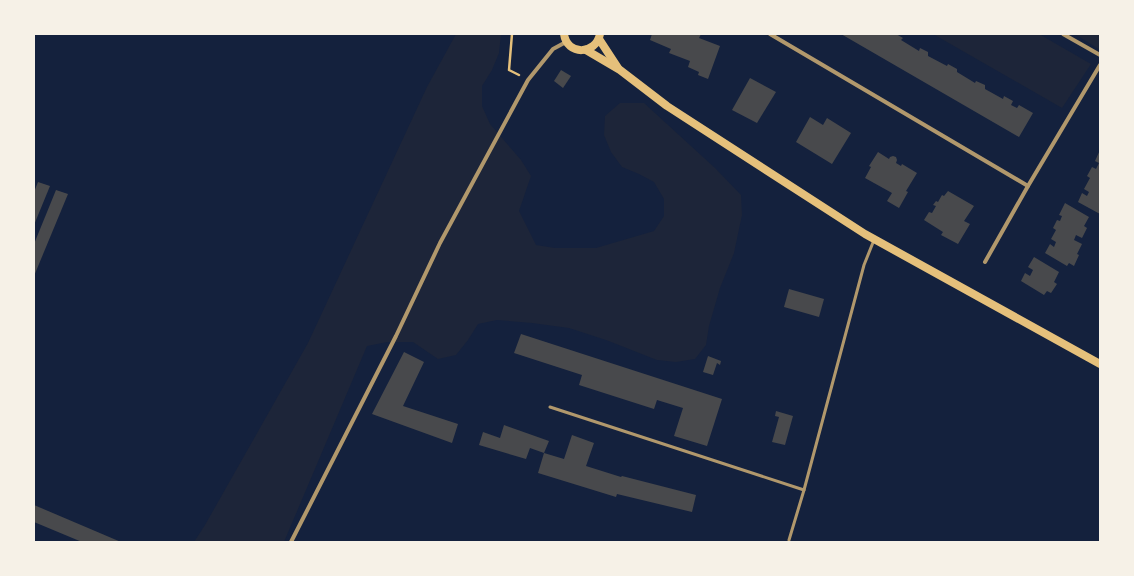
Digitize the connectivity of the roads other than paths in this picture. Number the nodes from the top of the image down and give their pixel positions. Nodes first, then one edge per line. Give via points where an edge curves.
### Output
1 (770, 34) edge
2 (1063, 34) edge
3 (599, 37) edge
4 (565, 38) edge
5 (586, 50) junction
6 (1100, 55) edge
7 (1100, 65) edge
8 (620, 70) junction
9 (1028, 186) junction
10 (875, 238) junction
11 (985, 262) dead end
12 (1100, 364) edge
13 (550, 407) dead end
14 (804, 490) junction
15 (789, 540) dead end
16 (291, 542) edge

1 - 9 street
2 - 6 street
3 - 5 main road via 594,46
3 - 8 main road
4 - 5 main road via 571,48 578,51
4 - 16 street via 528,80 440,243 396,336
5 - 8 main road
7 - 9 street
8 - 10 main road via 667,106
9 - 11 street
10 - 12 main road
10 - 14 lane via 864,265
13 - 14 lane
14 - 15 lane

